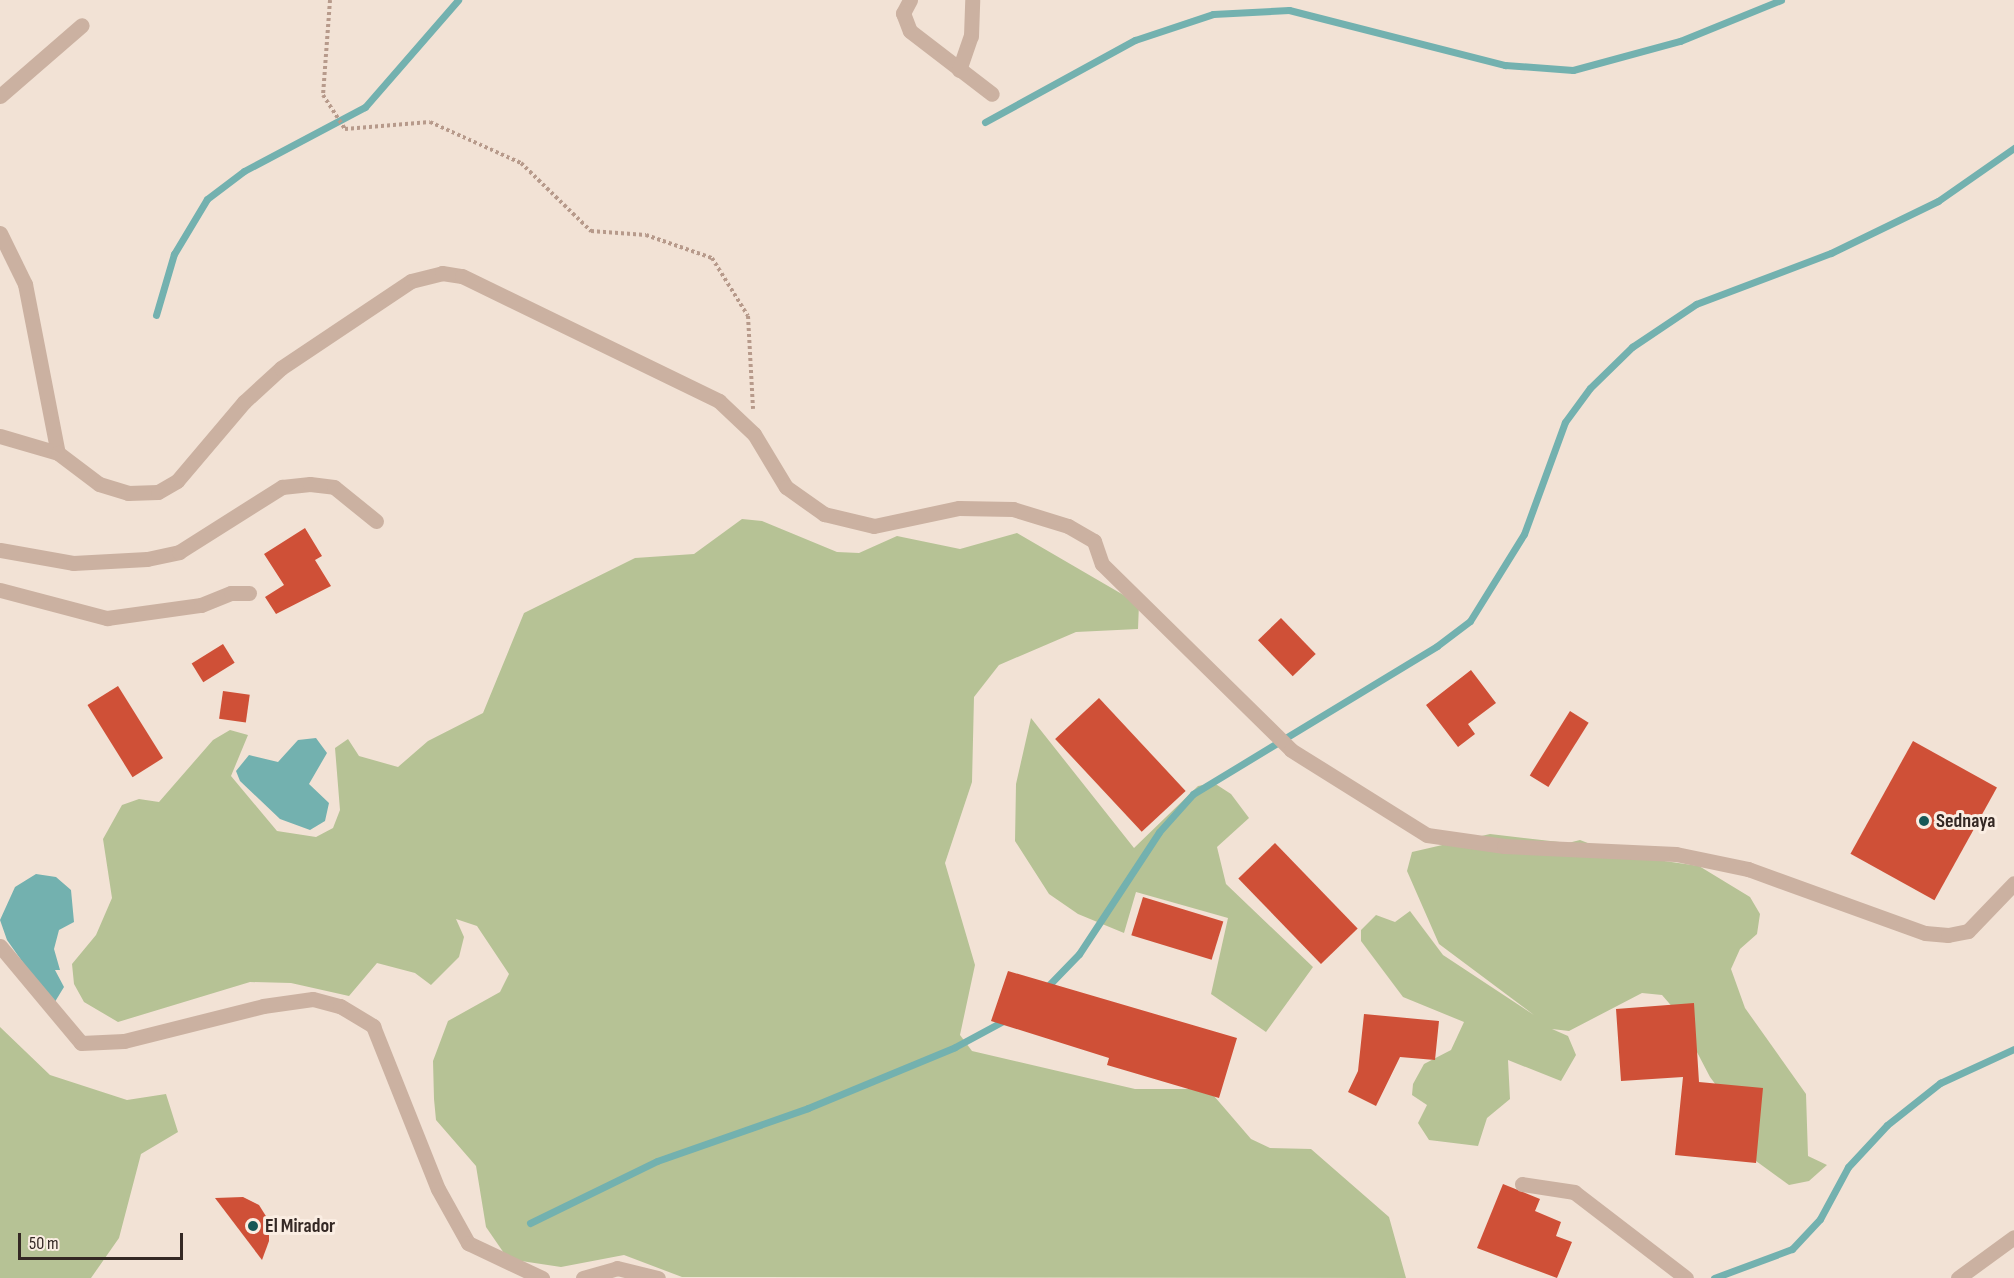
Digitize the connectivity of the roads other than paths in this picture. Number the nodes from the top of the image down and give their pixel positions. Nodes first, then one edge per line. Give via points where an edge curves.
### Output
1 (910, 0) edge
2 (972, 0) edge
3 (82, 25) dead end
4 (959, 70) junction
5 (992, 94) dead end
6 (0, 96) edge
7 (0, 233) edge
8 (0, 436) edge
9 (58, 453) junction
10 (376, 521) dead end
11 (0, 550) edge
12 (0, 590) edge
13 (249, 593) dead end
14 (2014, 883) edge
15 (0, 946) edge
16 (1522, 1184) dead end
17 (2014, 1237) edge
18 (542, 1278) edge
19 (583, 1278) edge
20 (658, 1278) edge
21 (1686, 1278) edge
22 (1958, 1278) edge

1 - 4 street via 903,13 910,31
2 - 4 street via 971,36
3 - 6 street
4 - 5 street
7 - 9 street via 25,284
8 - 9 street
9 - 14 street via 99,484 136,494 158,492 177,481 244,402 281,368 411,282 442,273 472,280 719,401 754,434 786,487 840,520 874,526 958,508 1013,509 1068,526 1094,541 1102,564 1291,750 1426,836 1504,846 1676,854 1748,869 1925,933 1948,935 1968,931
10 - 11 street via 334,487 310,484 282,487 179,552 147,560 73,562
12 - 13 street via 107,618 201,605 231,593
15 - 18 street via 81,1043 124,1041 263,1006 313,999 340,1006 373,1026 438,1189 468,1243
16 - 21 street via 1574,1192
17 - 22 street
19 - 20 street via 617,1268

